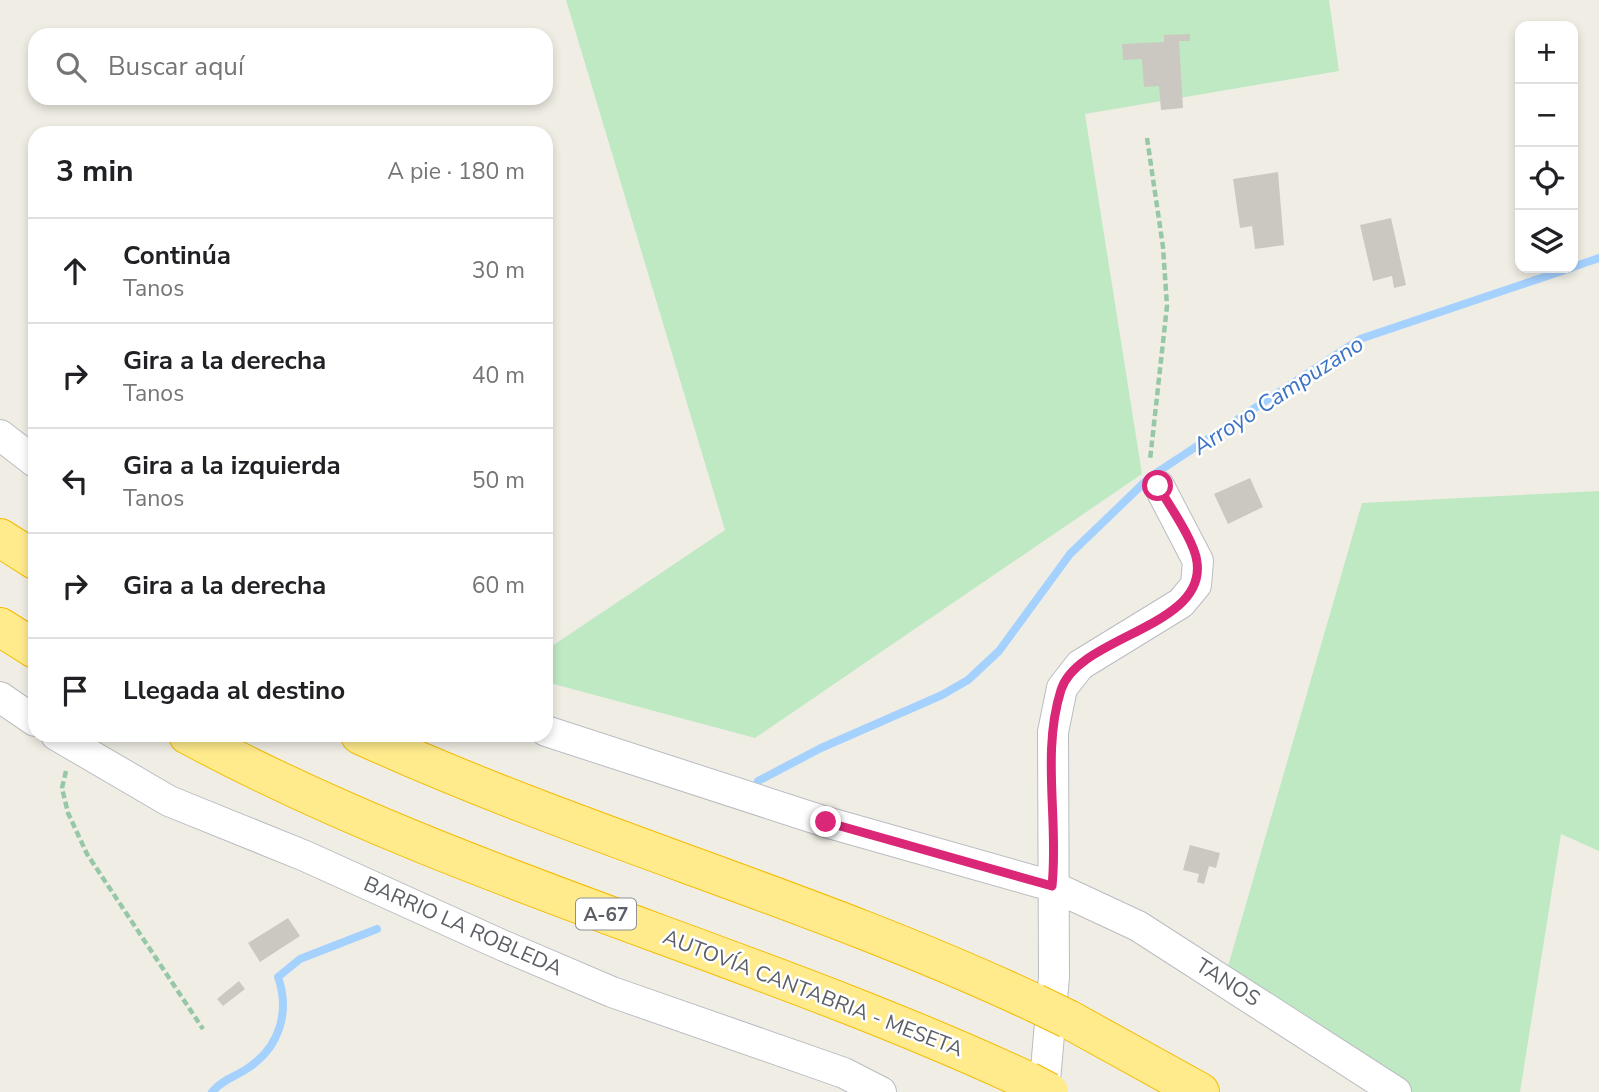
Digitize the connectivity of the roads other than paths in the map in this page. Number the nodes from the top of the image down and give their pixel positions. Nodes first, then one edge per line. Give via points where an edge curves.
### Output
1 (0, 435) edge
2 (28, 457) edge
3 (1154, 474) road end
4 (0, 538) edge
5 (28, 556) edge
6 (0, 627) edge
7 (28, 645) edge
8 (0, 697) edge
9 (28, 716) edge
10 (553, 733) edge
11 (67, 742) edge
12 (203, 742) edge
13 (377, 742) edge
14 (1052, 886) junction
15 (1040, 1088) edge
16 (881, 1092) edge
17 (1200, 1092) edge
18 (1396, 1092) edge

1 - 2 street
3 - 14 street via 1198,561 1196,584 1181,603 1080,665 1062,688 1053,732 1056,852
4 - 5 highway
6 - 7 highway
8 - 9 street
10 - 14 street, TANOS via 813,818
11 - 16 street, BARRIO LA ROBLEDA via 169,801 516,951 612,992 844,1073
12 - 15 highway, AUTOVÍA CANTABRIA - MESETA / A-67 via 386,828 893,1022
13 - 17 highway via 544,811 909,946 1052,1011
14 - 15 street via 1054,977
14 - 18 street, TANOS via 1138,926

